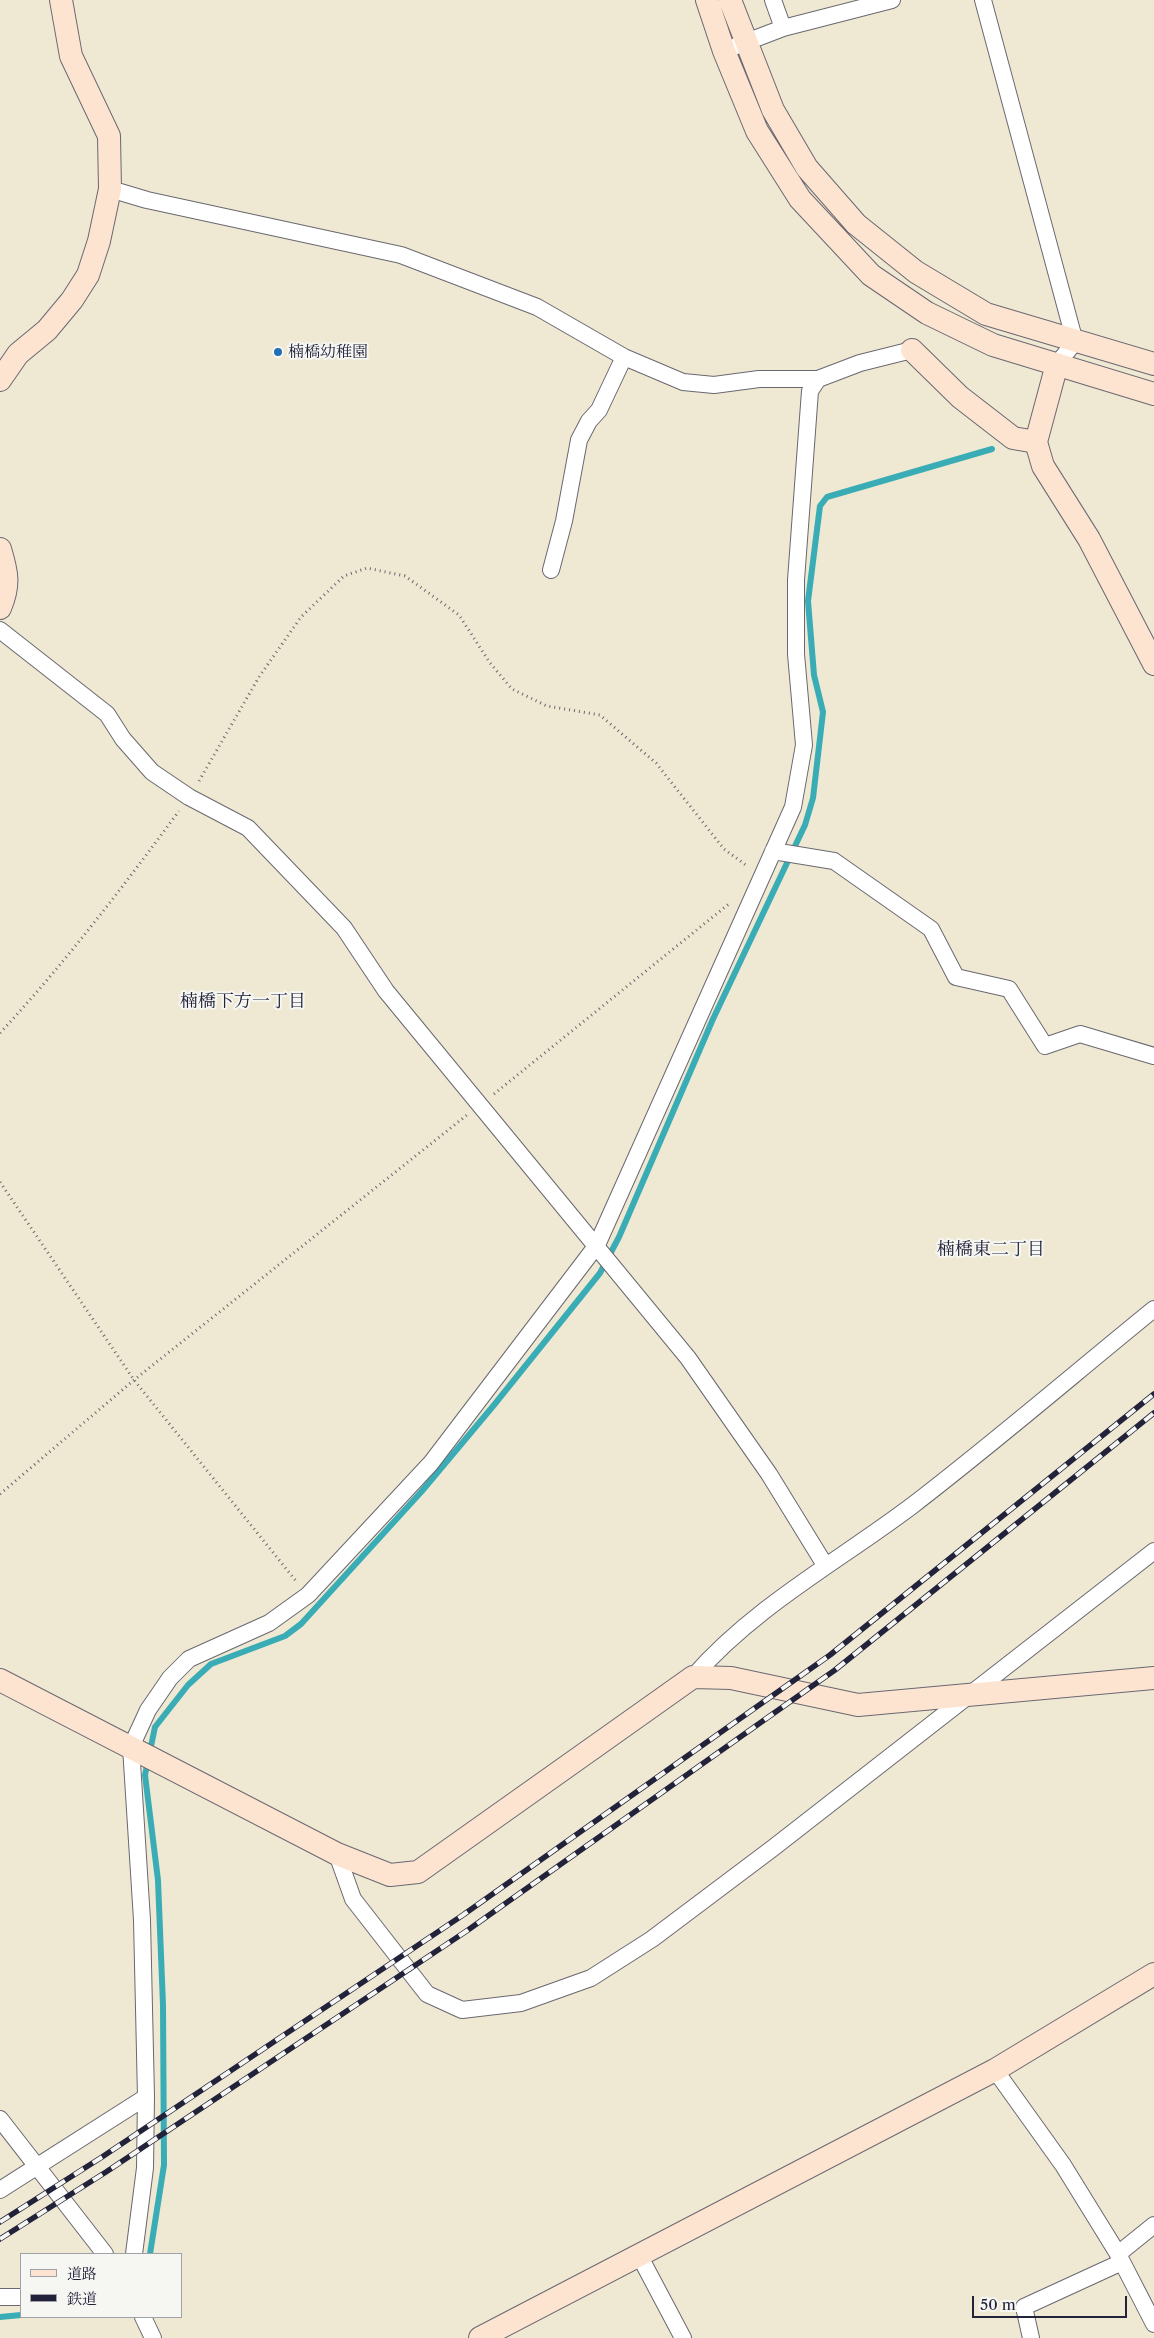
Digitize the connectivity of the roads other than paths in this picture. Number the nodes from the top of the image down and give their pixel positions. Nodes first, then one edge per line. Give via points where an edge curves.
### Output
1 (61, 0) edge
2 (706, 0) edge
3 (730, 0) edge
4 (773, 0) edge
5 (892, 0) edge
6 (983, 0) edge
7 (783, 28) junction
8 (747, 41) junction
9 (724, 51) junction
10 (110, 189) junction
11 (1075, 342) junction
12 (912, 350) joint
13 (624, 357) junction
14 (1056, 364) junction
15 (1154, 364) edge
16 (818, 379) junction
17 (0, 380) edge
18 (1154, 394) edge
19 (1036, 442) junction
20 (0, 549) edge
21 (551, 570) dead end
22 (0, 608) edge
23 (0, 630) edge
24 (1154, 664) edge
25 (773, 851) junction
26 (1154, 1056) edge
27 (597, 1245) junction
28 (1154, 1309) edge
29 (1154, 1551) edge
30 (825, 1565) junction
31 (693, 1677) junction
32 (1154, 1678) edge
33 (0, 1680) edge
34 (974, 1693) junction
35 (131, 1747) junction
36 (337, 1854) junction
37 (1154, 1974) edge
38 (995, 2070) junction
39 (146, 2097) junction
40 (0, 2119) edge
41 (37, 2166) junction
42 (0, 2190) edge
43 (1154, 2225) edge
44 (104, 2253) edge
45 (134, 2253) edge
46 (639, 2255) junction
47 (1120, 2258) junction
48 (0, 2297) edge
49 (20, 2297) edge
50 (143, 2318) edge
51 (1154, 2324) edge
52 (153, 2338) edge
53 (480, 2338) edge
54 (683, 2338) edge
55 (1031, 2338) edge

1 - 10 street via 71,56 109,136
2 - 9 street
3 - 8 street
4 - 7 street
5 - 7 street
6 - 11 street
7 - 8 street
8 - 9 street
8 - 11 street via 773,110 807,168 856,224 916,272 986,314
9 - 14 street via 757,131 800,199 871,275 928,313 993,345
10 - 13 street via 279,230 365,245 401,255 537,307
10 - 17 street via 88,275 67,306 18,354
11 - 14 street
11 - 15 street
12 - 16 street via 860,362
12 - 19 street via 960,397 1013,438
13 - 16 street via 684,382 714,384 759,379
13 - 21 street via 599,410 579,440
14 - 18 street
14 - 19 street
16 - 25 street via 810,391 796,580 796,654 804,745 793,807
19 - 24 street via 1043,466 1089,539
20 - 22 street via 8,575
23 - 27 street via 107,714 122,739 152,772 189,797 248,828 278,858 344,928 386,991
25 - 26 street via 834,861 931,929 956,977 1009,989 1045,1046 1080,1034
25 - 27 street
27 - 30 street via 688,1358 769,1474
27 - 35 street via 430,1463 308,1596 269,1623 188,1659 148,1710
28 - 30 street via 912,1505
29 - 34 street
30 - 31 street via 721,1646
31 - 34 street via 731,1678 858,1705
31 - 36 street via 418,1872 390,1875
32 - 34 street
33 - 35 street
34 - 36 street via 652,1939 590,1978 521,2003 462,2010 426,1994 352,1899
35 - 36 street
35 - 39 street via 142,1920
37 - 38 street
38 - 46 street
38 - 47 street via 1063,2165
39 - 41 street
39 - 45 street via 145,2168
40 - 41 street
41 - 42 street
41 - 44 street
43 - 47 street
46 - 53 street
46 - 54 street
47 - 51 street
47 - 55 street via 1024,2307
48 - 49 street
50 - 52 street

